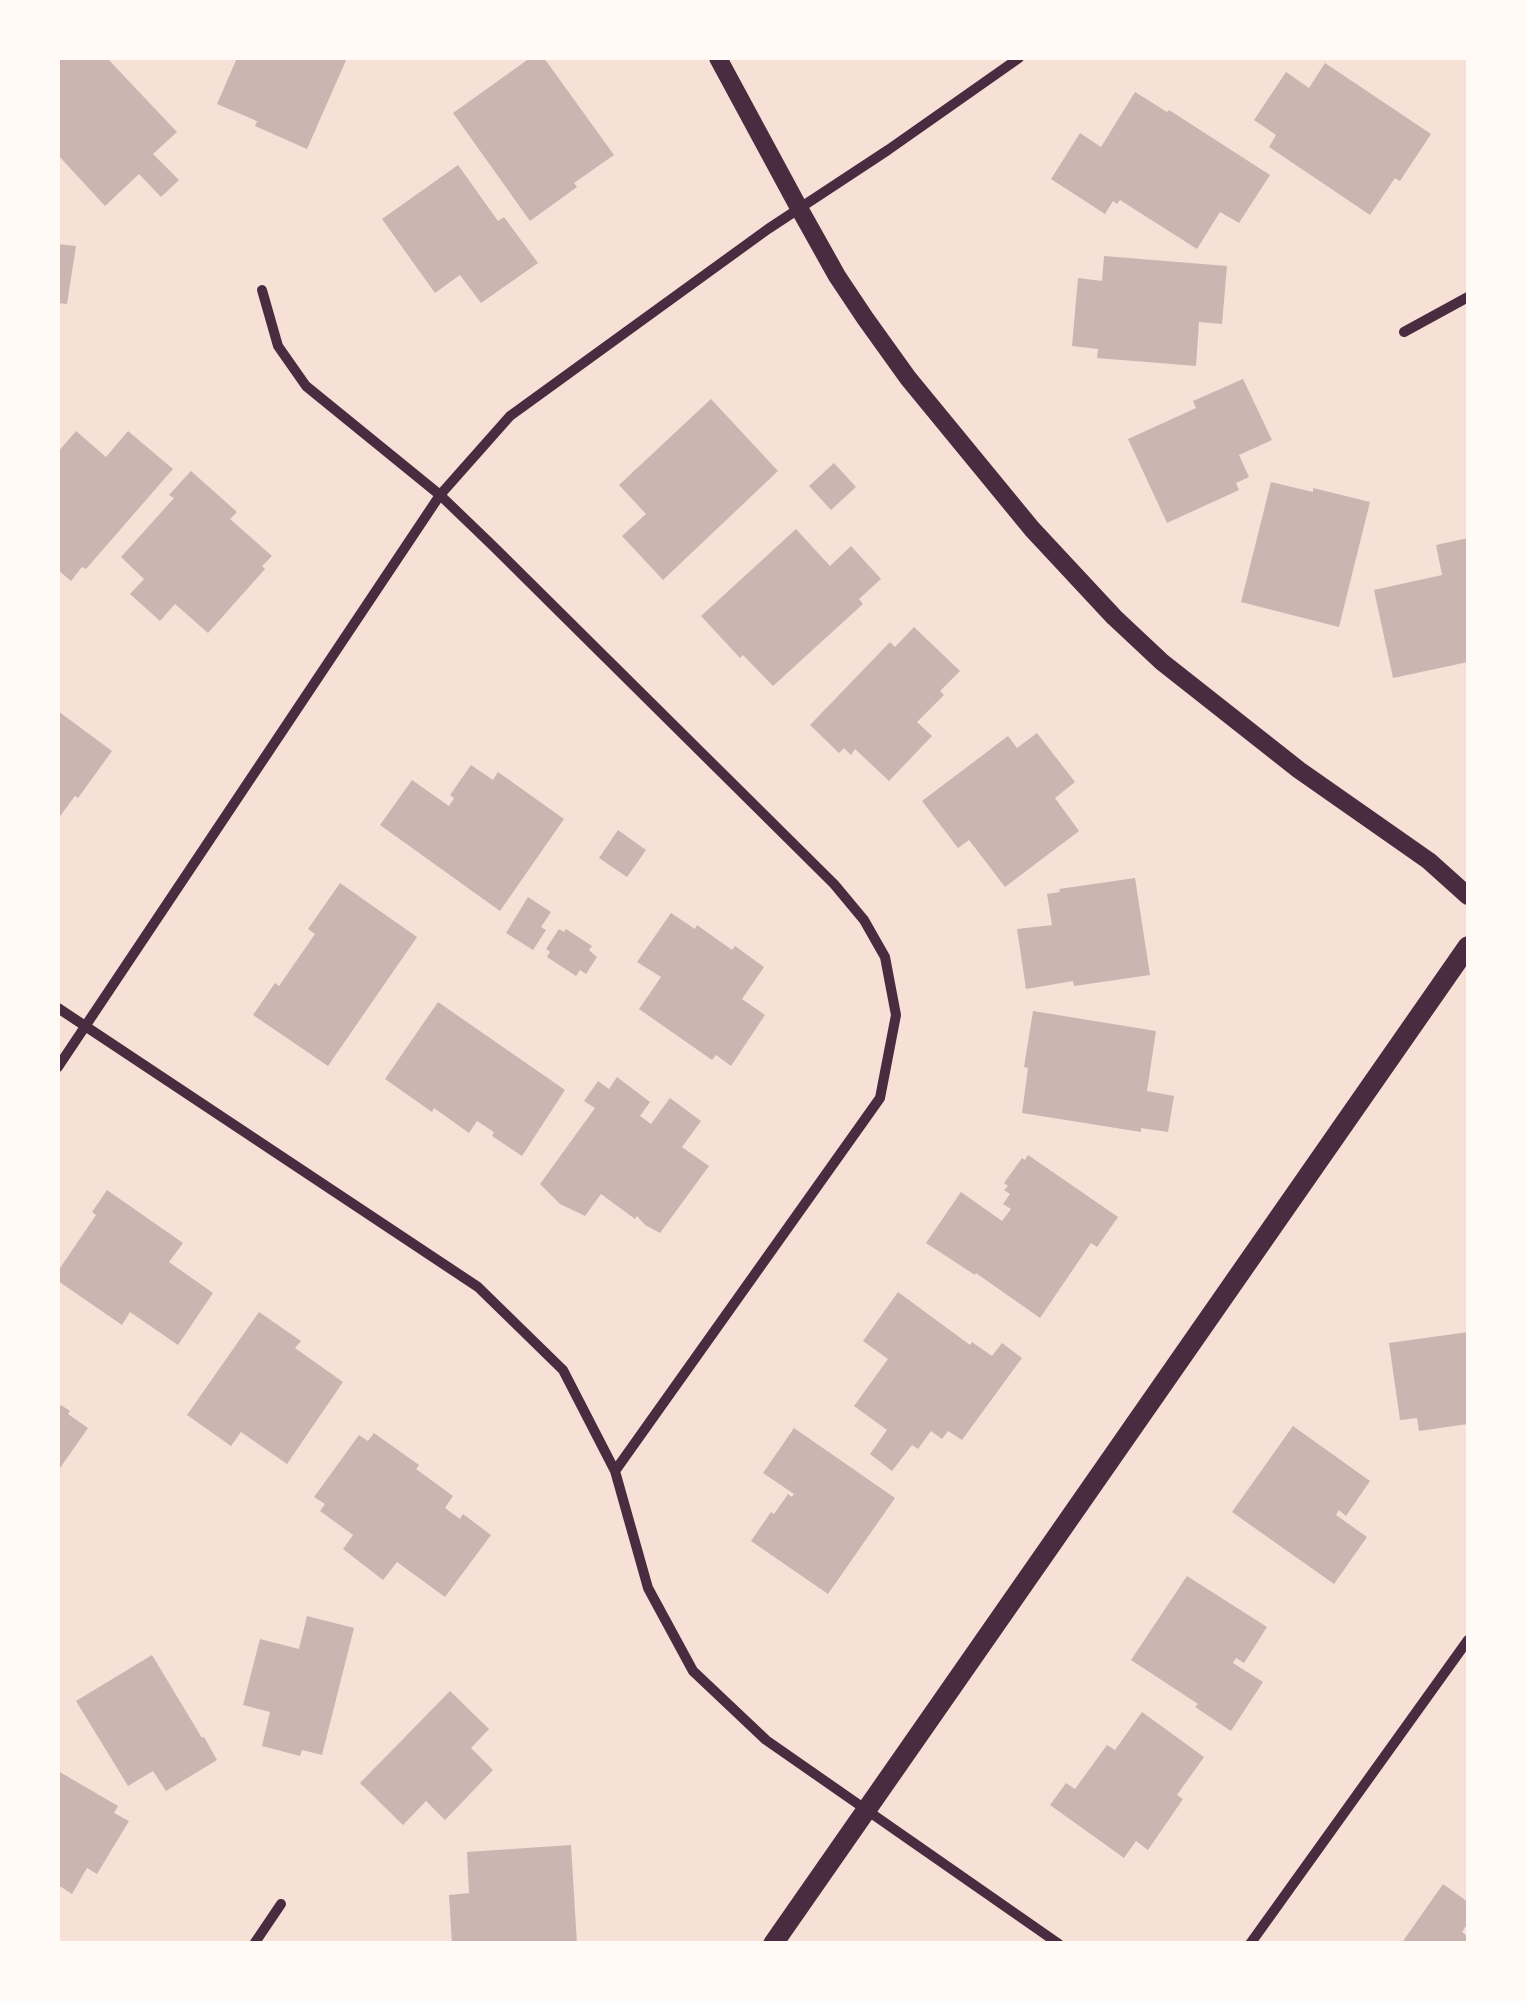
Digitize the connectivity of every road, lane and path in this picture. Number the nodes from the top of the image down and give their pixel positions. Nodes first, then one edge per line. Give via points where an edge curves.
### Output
1 (718, 58) edge
2 (1019, 58) edge
3 (799, 208) junction
4 (262, 290) dead end
5 (1468, 297) edge
6 (1404, 332) dead end
7 (440, 495) junction
8 (1468, 896) edge
9 (1468, 946) edge
10 (58, 1008) edge
11 (84, 1026) junction
12 (58, 1066) edge
13 (614, 1471) junction
14 (1468, 1640) edge
15 (866, 1810) junction
16 (280, 1904) dead end
17 (254, 1944) edge
18 (773, 1944) edge
19 (1058, 1944) edge
20 (1250, 1944) edge

1 - 3 street
2 - 3 street
3 - 7 street via 510,416
3 - 8 street via 908,378 1114,617 1224,714
4 - 7 street via 278,346 306,386
5 - 6 street
7 - 11 street
7 - 13 street via 834,884 884,957 896,1015 880,1098
9 - 15 main road
10 - 11 street
11 - 12 street
11 - 13 street via 478,1287 563,1370
13 - 15 street via 648,1588 693,1671 766,1740
14 - 20 street
15 - 18 main road
15 - 19 street
16 - 17 street

